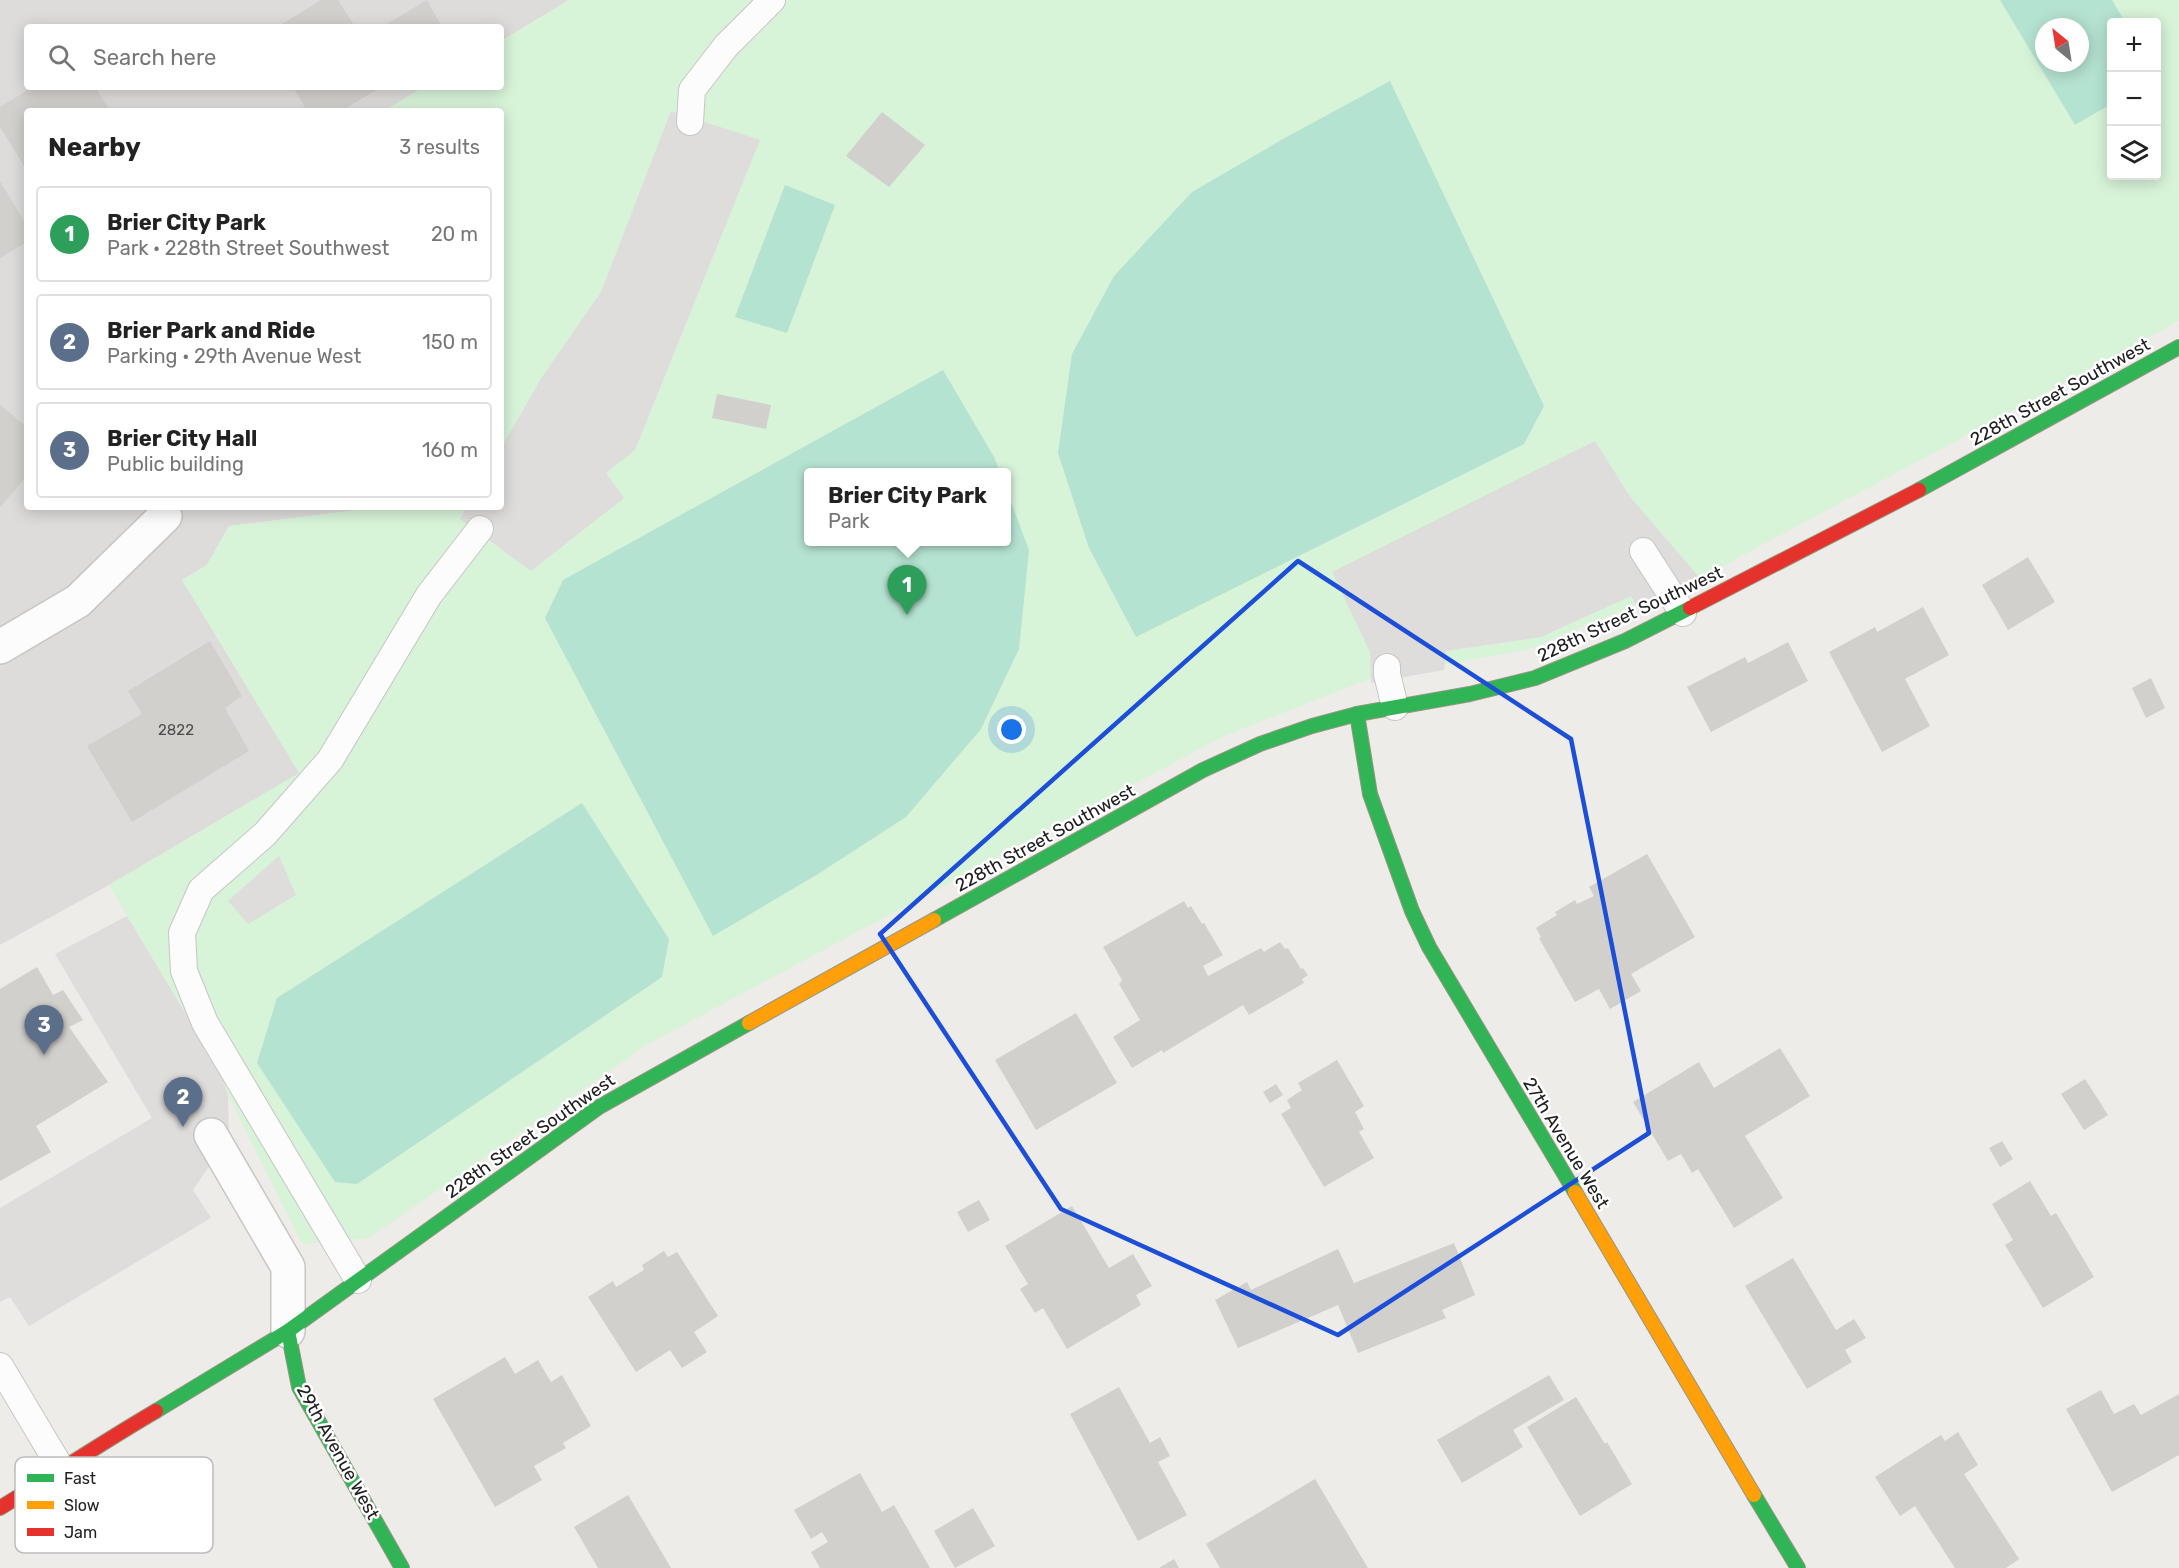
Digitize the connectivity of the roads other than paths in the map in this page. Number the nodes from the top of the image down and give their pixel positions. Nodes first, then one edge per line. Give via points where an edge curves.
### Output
1 (772, 0) edge
2 (690, 122) dead end
3 (2179, 347) edge
4 (165, 516) dead end
5 (480, 529) dead end
6 (1643, 551) dead end
7 (1683, 613) junction
8 (0, 647) edge
9 (1387, 667) dead end
10 (1395, 707) junction
11 (1357, 714) junction
12 (211, 1135) dead end
13 (358, 1280) junction
14 (288, 1331) junction
15 (0, 1366) edge
16 (54, 1457) edge
17 (80, 1457) edge
18 (15, 1499) edge
19 (0, 1508) edge
20 (402, 1568) edge
21 (1798, 1568) edge

1 - 2 lane via 726,46 693,90
3 - 7 main road, 228th Street Southwest via 1865,519
4 - 8 street via 78,601
5 - 13 lane via 429,595 330,760 265,834 201,890 182,933 184,971 205,1023
6 - 7 lane
7 - 10 main road, 228th Street Southwest via 1535,678
9 - 10 lane
10 - 11 main road, 228th Street Southwest
11 - 13 main road, 228th Street Southwest via 1260,744 1203,770 599,1107
11 - 21 main road, 27th Avenue West via 1370,794 1429,947
12 - 14 street, 29th Avenue West via 288,1267
13 - 14 main road, 228th Street Southwest
14 - 17 main road, 228th Street Southwest
14 - 20 main road, 29th Avenue West via 299,1387
15 - 16 lane
18 - 19 main road, 228th Street Southwest

